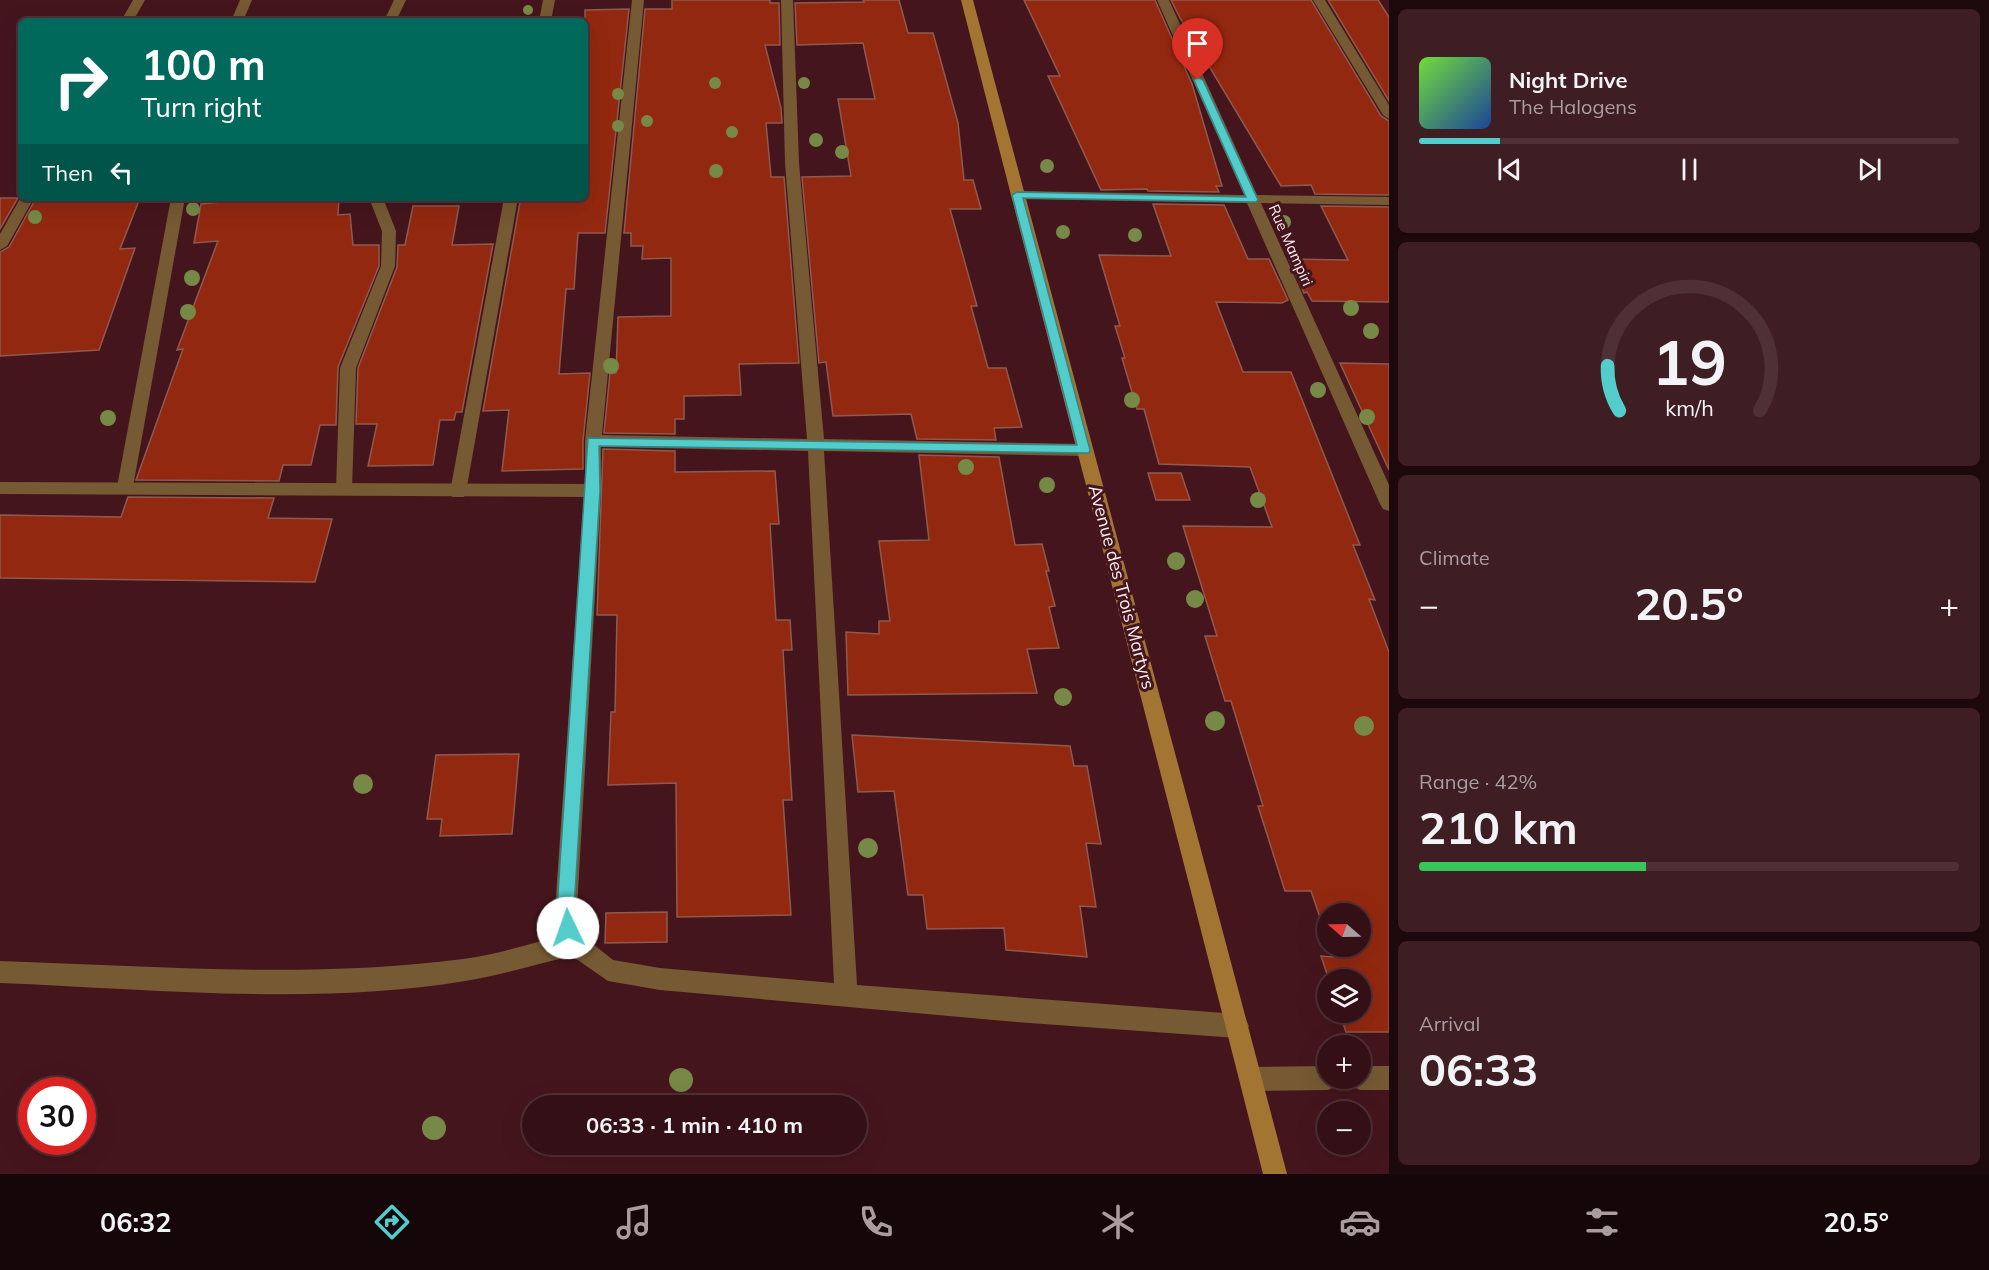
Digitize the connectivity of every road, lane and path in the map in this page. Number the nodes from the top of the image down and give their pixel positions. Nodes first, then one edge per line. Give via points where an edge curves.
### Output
1 (139, 0) edge
2 (246, 0) edge
3 (399, 0) edge
4 (549, 0) edge
5 (638, 0) edge
6 (788, 0) edge
7 (967, 0) edge
8 (1162, 0) edge
9 (1319, 0) edge
10 (129, 18) edge
11 (238, 18) edge
12 (391, 18) edge
13 (546, 18) edge
14 (1389, 115) edge
15 (1017, 195) junction
16 (1253, 200) junction
17 (25, 201) edge
18 (177, 201) edge
19 (377, 201) edge
20 (510, 201) edge
21 (1389, 201) edge
22 (0, 246) edge
23 (593, 441) junction
24 (816, 446) junction
25 (1084, 450) junction
26 (125, 487) junction
27 (0, 488) edge
28 (344, 490) junction
29 (593, 491) junction
30 (458, 492) junction
31 (1389, 504) edge
32 (575, 944) junction
33 (0, 972) edge
34 (846, 995) junction
35 (1237, 1026) junction
36 (1317, 1078) edge
37 (1371, 1078) edge
38 (1389, 1078) edge
39 (1252, 1079) junction
40 (1275, 1174) edge

1 - 10 street
2 - 11 street
3 - 12 street
4 - 13 street
5 - 23 street
6 - 24 street via 792,163
7 - 15 main road, Avenue des Trois Martyrs
8 - 16 street, Rue Mampiri
9 - 14 street
15 - 16 street
15 - 25 main road, Avenue des Trois Martyrs
16 - 21 street
16 - 31 street, Rue Mampiri
17 - 22 street
18 - 26 street
19 - 28 street via 389,231 388,266 348,368
20 - 30 street
23 - 24 street
23 - 29 street
24 - 25 street
24 - 34 street
25 - 35 main road, Avenue des Trois Martyrs
26 - 27 street
26 - 28 street
28 - 30 street
29 - 30 street
29 - 32 street via 566,909
32 - 33 street via 466,970 389,978 279,982
32 - 34 street via 608,970 660,979
34 - 35 street
35 - 39 main road, Avenue des Trois Martyrs
36 - 39 street
37 - 38 street
39 - 40 main road, Avenue des Trois Martyrs

